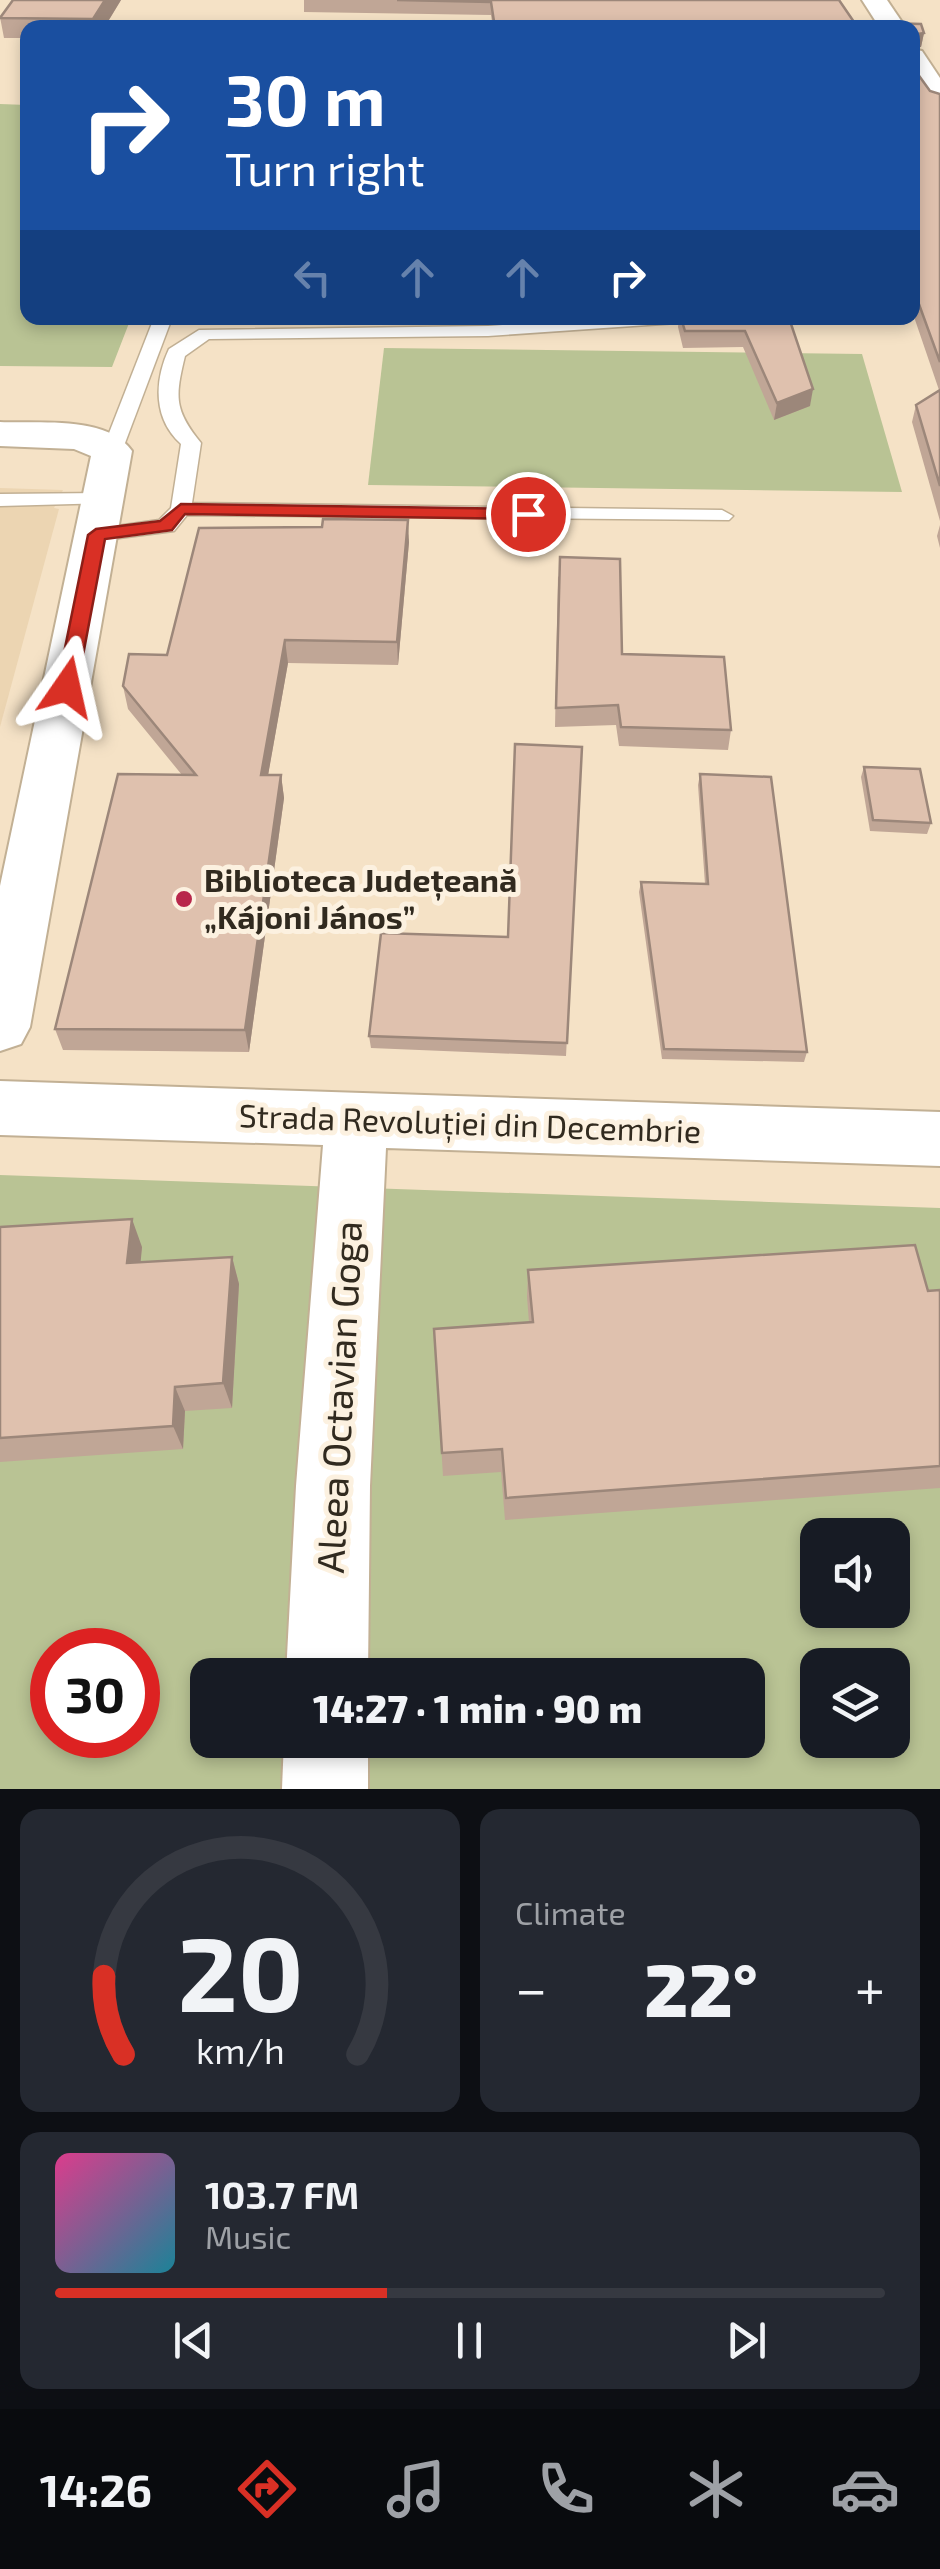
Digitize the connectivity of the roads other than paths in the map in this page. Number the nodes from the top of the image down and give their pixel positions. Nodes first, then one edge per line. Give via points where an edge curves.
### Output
1 (920, 69) edge
2 (940, 98) edge
3 (161, 325) edge
4 (574, 325) edge
5 (0, 434) edge
6 (104, 495) junction
7 (0, 500) edge
8 (181, 509) junction
9 (722, 516) dead end
10 (0, 1028) edge
11 (0, 1108) edge
12 (356, 1119) junction
13 (940, 1139) edge
14 (328, 1658) edge
15 (326, 1758) edge
16 (326, 1789) edge

1 - 2 street
3 - 6 lane
4 - 8 lane via 205,334 176,353 169,382 170,420 191,443
5 - 6 street via 81,436
6 - 7 lane
6 - 8 lane via 166,526
6 - 10 street
8 - 9 lane
11 - 12 street, Strada Revoluției din Decembrie
12 - 13 street, Strada Revoluției din Decembrie
12 - 14 street, Aleea Octavian Goga
15 - 16 street

